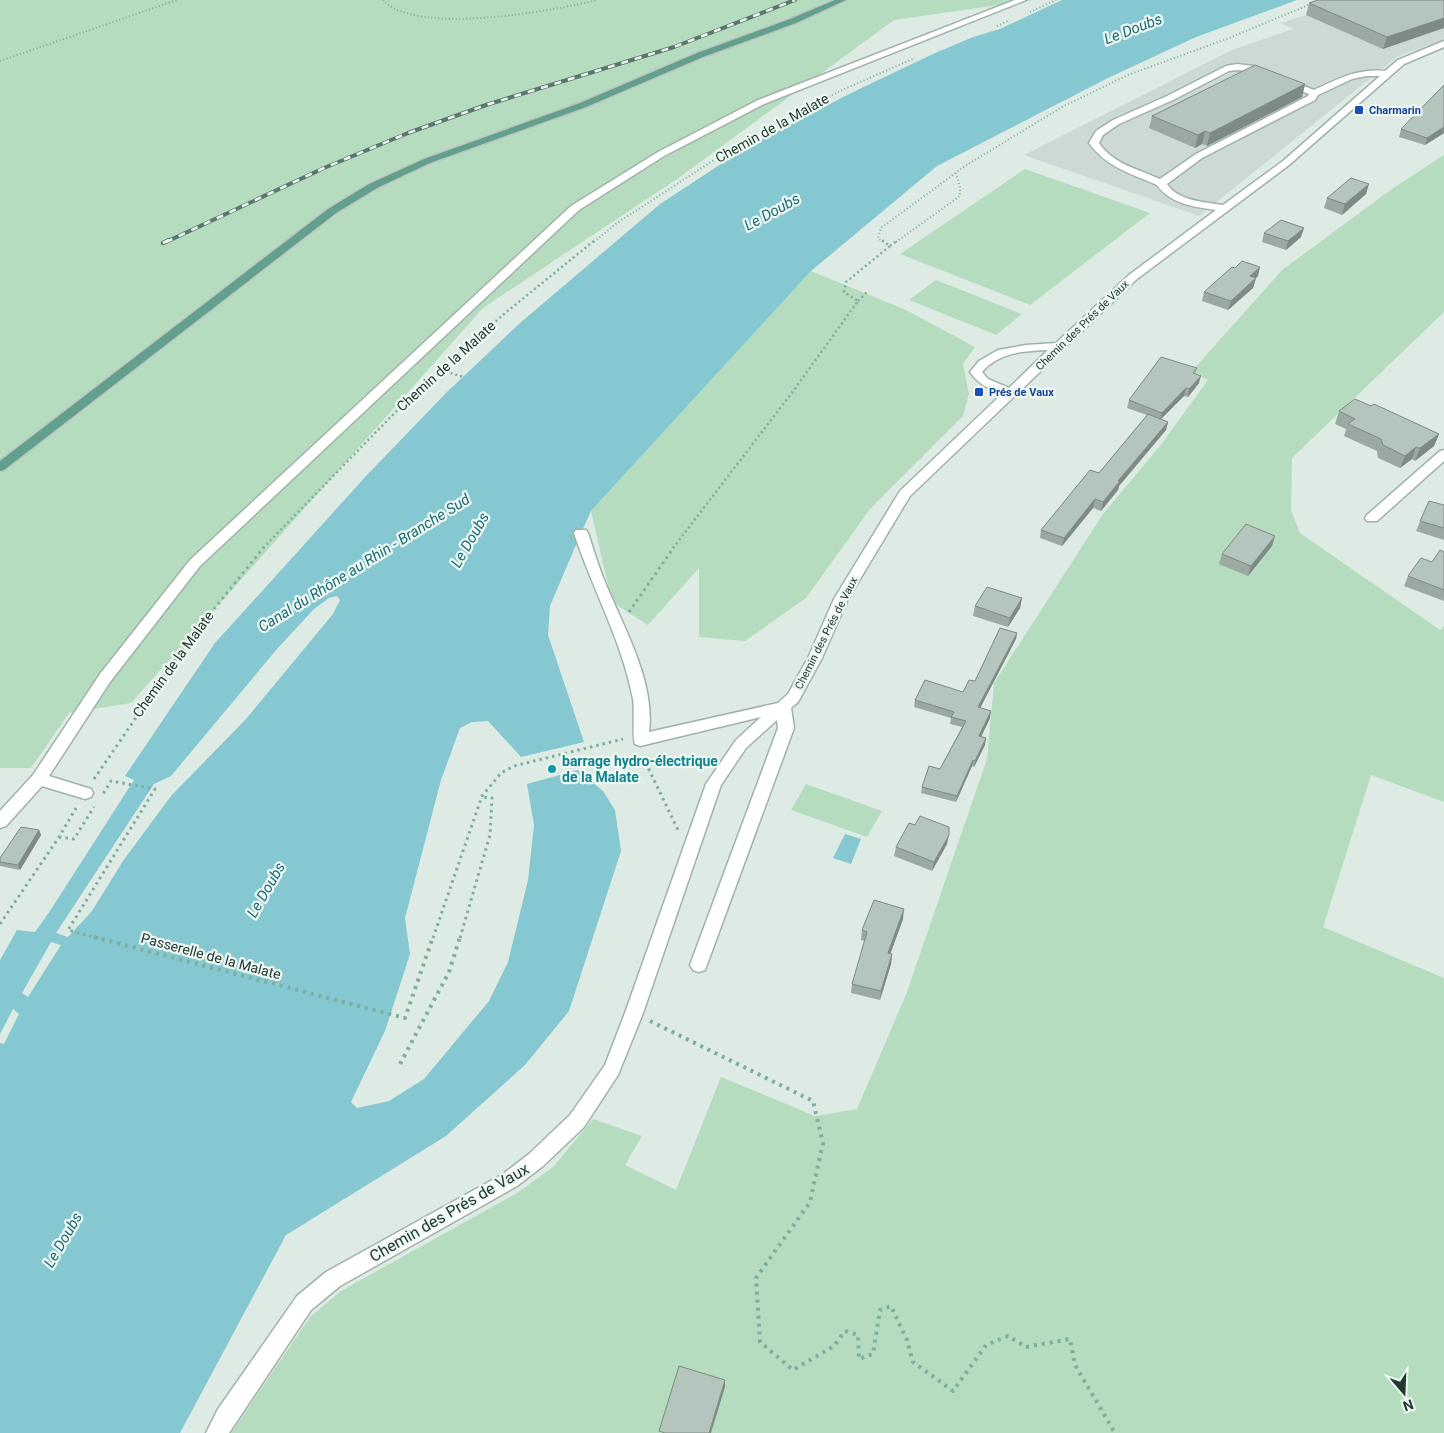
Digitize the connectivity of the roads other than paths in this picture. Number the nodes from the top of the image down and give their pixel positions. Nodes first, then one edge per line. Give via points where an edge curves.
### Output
1 (842, 0) edge
2 (1022, 0) edge
3 (1444, 44) edge
4 (1387, 74) junction
5 (1314, 93) junction
6 (1160, 183) junction
7 (1226, 209) junction
8 (1060, 346) junction
9 (1011, 393) junction
10 (1444, 454) edge
11 (0, 467) edge
12 (1372, 518) dead end
13 (581, 533) dead end
14 (783, 707) junction
15 (39, 779) junction
16 (93, 795) road end
17 (0, 822) edge
18 (699, 965) dead end
19 (218, 1433) edge

1 - 11 main road via 700,55 591,102 427,161 373,186 332,210
2 - 15 street, Chemin de la Malate via 761,102 661,154 575,208 196,563 105,678
3 - 4 street, Chemin des Prés de Vaux via 1401,62
4 - 5 street via 1359,73
4 - 7 street, Chemin des Prés de Vaux via 1311,143
5 - 6 street via 1312,98 1199,156
5 - 6 street via 1250,68 1226,69 1098,133 1094,143 1099,152 1115,164
6 - 7 street via 1163,189 1177,198
7 - 8 street, Chemin des Prés de Vaux via 1133,277
8 - 9 street, Chemin des Prés de Vaux
8 - 9 street via 1022,349 982,362 976,372 984,382
9 - 14 street, Chemin des Prés de Vaux via 905,494 841,599 815,658 792,698
10 - 12 street
13 - 14 street via 618,628 640,697 644,727 640,740
14 - 18 street via 786,728
14 - 19 street, Chemin des Prés de Vaux via 741,744 714,784 612,1069 577,1121 510,1180 333,1279 304,1303
15 - 16 street
15 - 17 street, Chemin de la Malate

